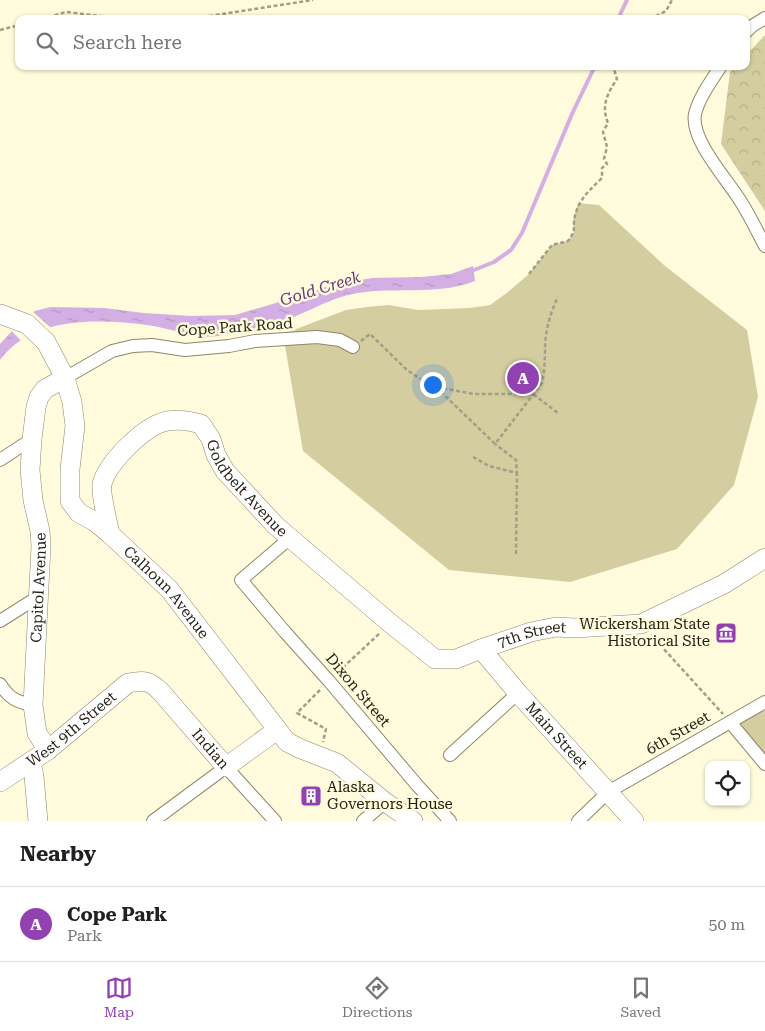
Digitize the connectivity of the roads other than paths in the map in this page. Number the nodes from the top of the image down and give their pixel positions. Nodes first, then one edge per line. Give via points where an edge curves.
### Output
1 (765, 18) edge
2 (750, 28) edge
3 (719, 70) edge
4 (765, 246) edge
5 (5, 315) edge
6 (357, 345) road end
7 (65, 378) junction
8 (32, 440) junction
9 (0, 460) edge
10 (110, 534) junction
11 (290, 538) junction
12 (765, 558) edge
13 (38, 597) junction
14 (0, 621) edge
15 (481, 649) junction
16 (435, 659) joint
17 (142, 680) joint
18 (0, 684) edge
19 (518, 693) junction
20 (765, 702) edge
21 (33, 705) junction
22 (730, 722) junction
23 (277, 730) junction
24 (48, 750) junction
25 (450, 754) dead end
26 (31, 762) junction
27 (765, 764) edge
28 (226, 767) junction
29 (0, 782) edge
30 (608, 792) junction
31 (385, 802) junction
32 (38, 821) edge
33 (153, 821) edge
34 (276, 821) edge
35 (363, 821) edge
36 (413, 821) edge
37 (450, 821) edge
38 (578, 821) edge
39 (634, 821) edge

1 - 2 street
3 - 4 street via 695,114 695,126 707,154 741,201
5 - 7 street, Calhoun Avenue via 27,324 46,342
6 - 7 street, Cope Park Road via 317,337 185,350 133,346 112,351
7 - 8 street, Capitol Avenue via 45,389 39,397
7 - 10 street, Calhoun Avenue via 75,426 70,501 79,513 94,520
8 - 9 street
8 - 13 street, Capitol Avenue via 31,483 41,546
10 - 11 street, Goldbelt Avenue via 102,485 112,464 144,433 165,422 181,419 202,424 225,471
10 - 23 street, Calhoun Avenue via 169,589
11 - 16 street, Goldbelt Avenue
11 - 37 street, Dixon Street via 241,580
12 - 15 street, 7th Street via 724,584 641,624 556,627
13 - 14 street
13 - 21 street, Capitol Avenue
15 - 16 street, 7th Street via 456,659
15 - 19 street, Main Street
17 - 24 street, West 9th Street via 128,683
17 - 28 street, Indian via 161,692
18 - 21 street via 13,698
19 - 25 street
19 - 30 street, Main Street
20 - 22 street, 6th Street
21 - 24 street, Capitol Avenue via 37,733
22 - 27 street
22 - 30 street, 6th Street
23 - 28 street
23 - 31 street, Calhoun Avenue via 287,742 338,763
24 - 26 street, West 9th Street
26 - 29 street, West 9th Street
26 - 32 street
28 - 33 street
28 - 34 street, Indian
30 - 38 street, 6th Street
30 - 39 street, Main Street
31 - 35 street
31 - 36 street, Calhoun Avenue

